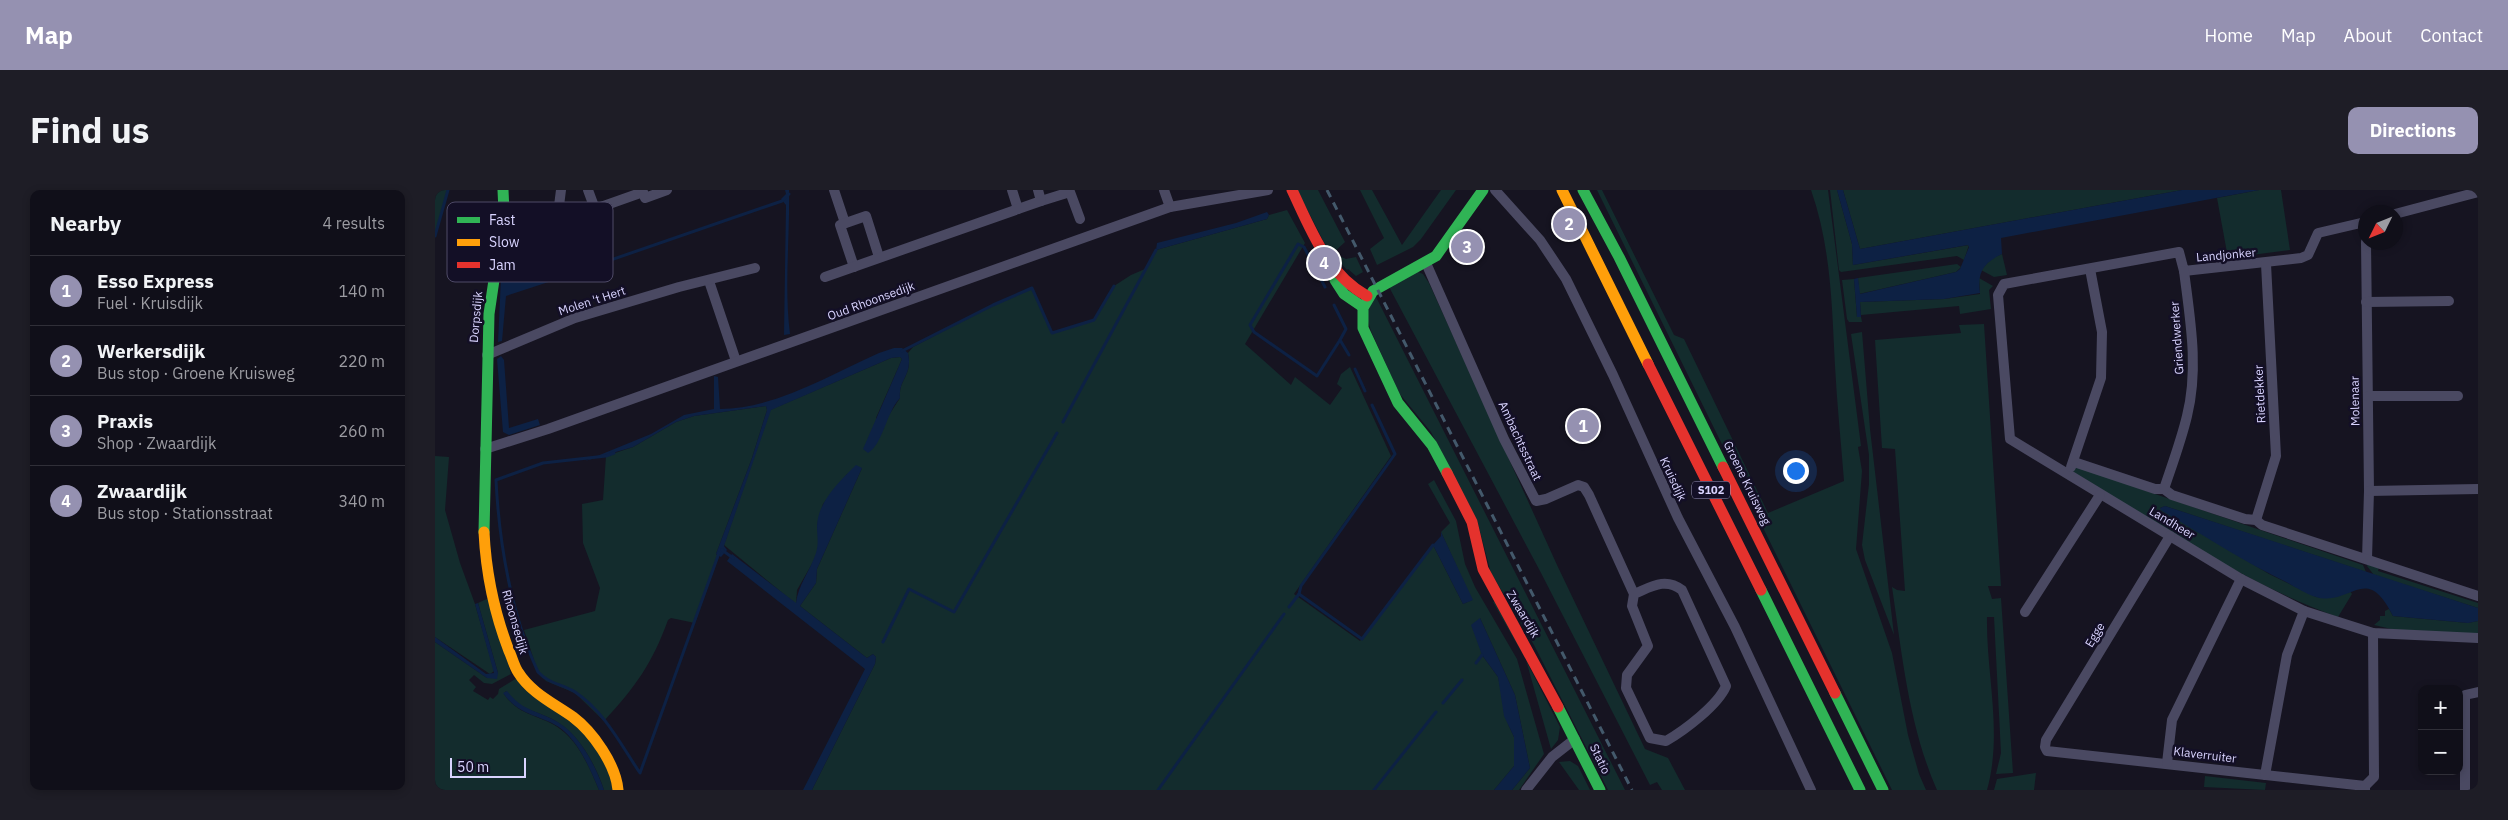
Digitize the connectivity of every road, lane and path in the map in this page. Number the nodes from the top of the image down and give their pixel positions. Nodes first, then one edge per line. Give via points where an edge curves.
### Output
1 (588, 190) edge
2 (667, 190) edge
3 (834, 190) edge
4 (1012, 190) edge
5 (1038, 190) edge
6 (1164, 190) edge
7 (1269, 190) edge
8 (1292, 190) edge
9 (1483, 190) edge
10 (1495, 190) edge
11 (1562, 190) edge
12 (1583, 190) edge
13 (642, 191) edge
14 (2478, 192) edge
15 (1041, 201) junction
16 (592, 202) edge
17 (613, 202) edge
18 (1170, 207) junction
19 (1018, 209) junction
20 (2403, 212) edge
21 (1080, 219) dead end
22 (845, 223) junction
23 (2358, 224) edge
24 (2366, 250) edge
25 (879, 257) junction
26 (1426, 263) junction
27 (2266, 264) junction
28 (854, 266) junction
29 (755, 268) dead end
30 (2090, 269) junction
31 (2183, 271) junction
32 (825, 277) dead end
33 (709, 281) junction
34 (493, 282) edge
35 (2001, 287) joint
36 (1365, 301) junction
37 (2449, 301) dead end
38 (2367, 302) junction
39 (487, 355) junction
40 (736, 361) junction
41 (2368, 396) junction
42 (2458, 396) dead end
43 (485, 449) junction
44 (2074, 462) junction
45 (2068, 473) junction
46 (2164, 489) junction
47 (2478, 489) edge
48 (2369, 491) junction
49 (2100, 495) junction
50 (2256, 520) junction
51 (2170, 536) junction
52 (2367, 559) junction
53 (2241, 579) junction
54 (1634, 594) junction
55 (2478, 596) edge
56 (2304, 611) junction
57 (2025, 612) dead end
58 (2373, 633) junction
59 (2478, 639) edge
60 (2478, 692) edge
61 (1575, 739) junction
62 (2045, 747) joint
63 (2167, 763) junction
64 (2265, 775) junction
65 (2365, 788) edge
66 (618, 790) edge
67 (1526, 790) edge
68 (1600, 790) edge
69 (1811, 790) edge
70 (1860, 790) edge
71 (1883, 790) edge
72 (2465, 790) edge

1 - 16 street
2 - 13 street via 645,198
3 - 22 street
4 - 19 street
5 - 15 street
6 - 18 street
7 - 18 street, Oud Rhoonsedijk
8 - 36 street via 1330,262
9 - 26 street via 1436,256
10 - 69 street, Kruisdijk via 1540,240 1566,279
11 - 70 street, S102
12 - 71 street, Groene Kruisweg / S102
13 - 17 street
14 - 20 street
15 - 19 street
15 - 21 street via 1070,192
18 - 40 street, Oud Rhoonsedijk
19 - 25 street
22 - 25 street via 866,216
22 - 28 street via 840,225
23 - 27 street, Landjonker via 2318,233 2308,255
24 - 38 street, Molenaar
25 - 28 street
26 - 36 street via 1387,282
26 - 54 street, Ambachtsstraat via 1529,491 1536,501 1578,485 1584,487
27 - 31 street, Landjonker
27 - 50 street, Rietdekker via 2276,456
28 - 32 street
29 - 33 street, Molen 't Hert
30 - 31 street, Landjonker via 2179,252
30 - 35 street, Landjonker via 2008,282
30 - 44 street via 2102,332 2101,378
31 - 46 street, Griendwerker via 2193,369 2187,415
33 - 39 street, Molen 't Hert via 575,318
33 - 40 street
34 - 39 street, Dorpsdijk
35 - 45 street, Landheer via 1998,295 2010,439
36 - 61 street, Zwaardijk via 1363,328 1389,386 1398,403 1432,445 1462,500 1472,522 1483,569
37 - 38 street
38 - 41 street, Molenaar
39 - 43 street, Dorpsdijk
40 - 43 street, Oud Rhoonsedijk
41 - 42 street
41 - 48 street, Molenaar
43 - 66 street, Rhoonsedijk via 485,570 513,663 524,682 575,719 590,735 609,761
44 - 45 street
44 - 46 street, Landheer via 2155,489
45 - 49 street, Landheer
46 - 50 street, Landheer via 2181,498
47 - 48 street
48 - 52 street, Molenaar
49 - 51 street, Landheer
49 - 57 street
50 - 52 street, Landheer via 2262,525
51 - 53 street, Landheer
51 - 62 street, Egge via 2046,740
52 - 55 street, Landheer
53 - 56 street, Landheer
53 - 63 street via 2172,720
54 - 54 street, Ambachtsstraat via 1632,606 1648,646 1627,675 1626,688 1650,738 1667,741 1722,696 1726,686 1682,590 1663,582
56 - 58 street, Landheer
56 - 64 street via 2287,655
58 - 59 street, Landheer
58 - 65 street via 2374,777
60 - 72 street via 2465,695
61 - 67 street via 1552,757
61 - 68 street, Statio
62 - 63 street, Klaverruiter via 2052,753
63 - 64 street, Klaverruiter
64 - 65 street, Klaverruiter

